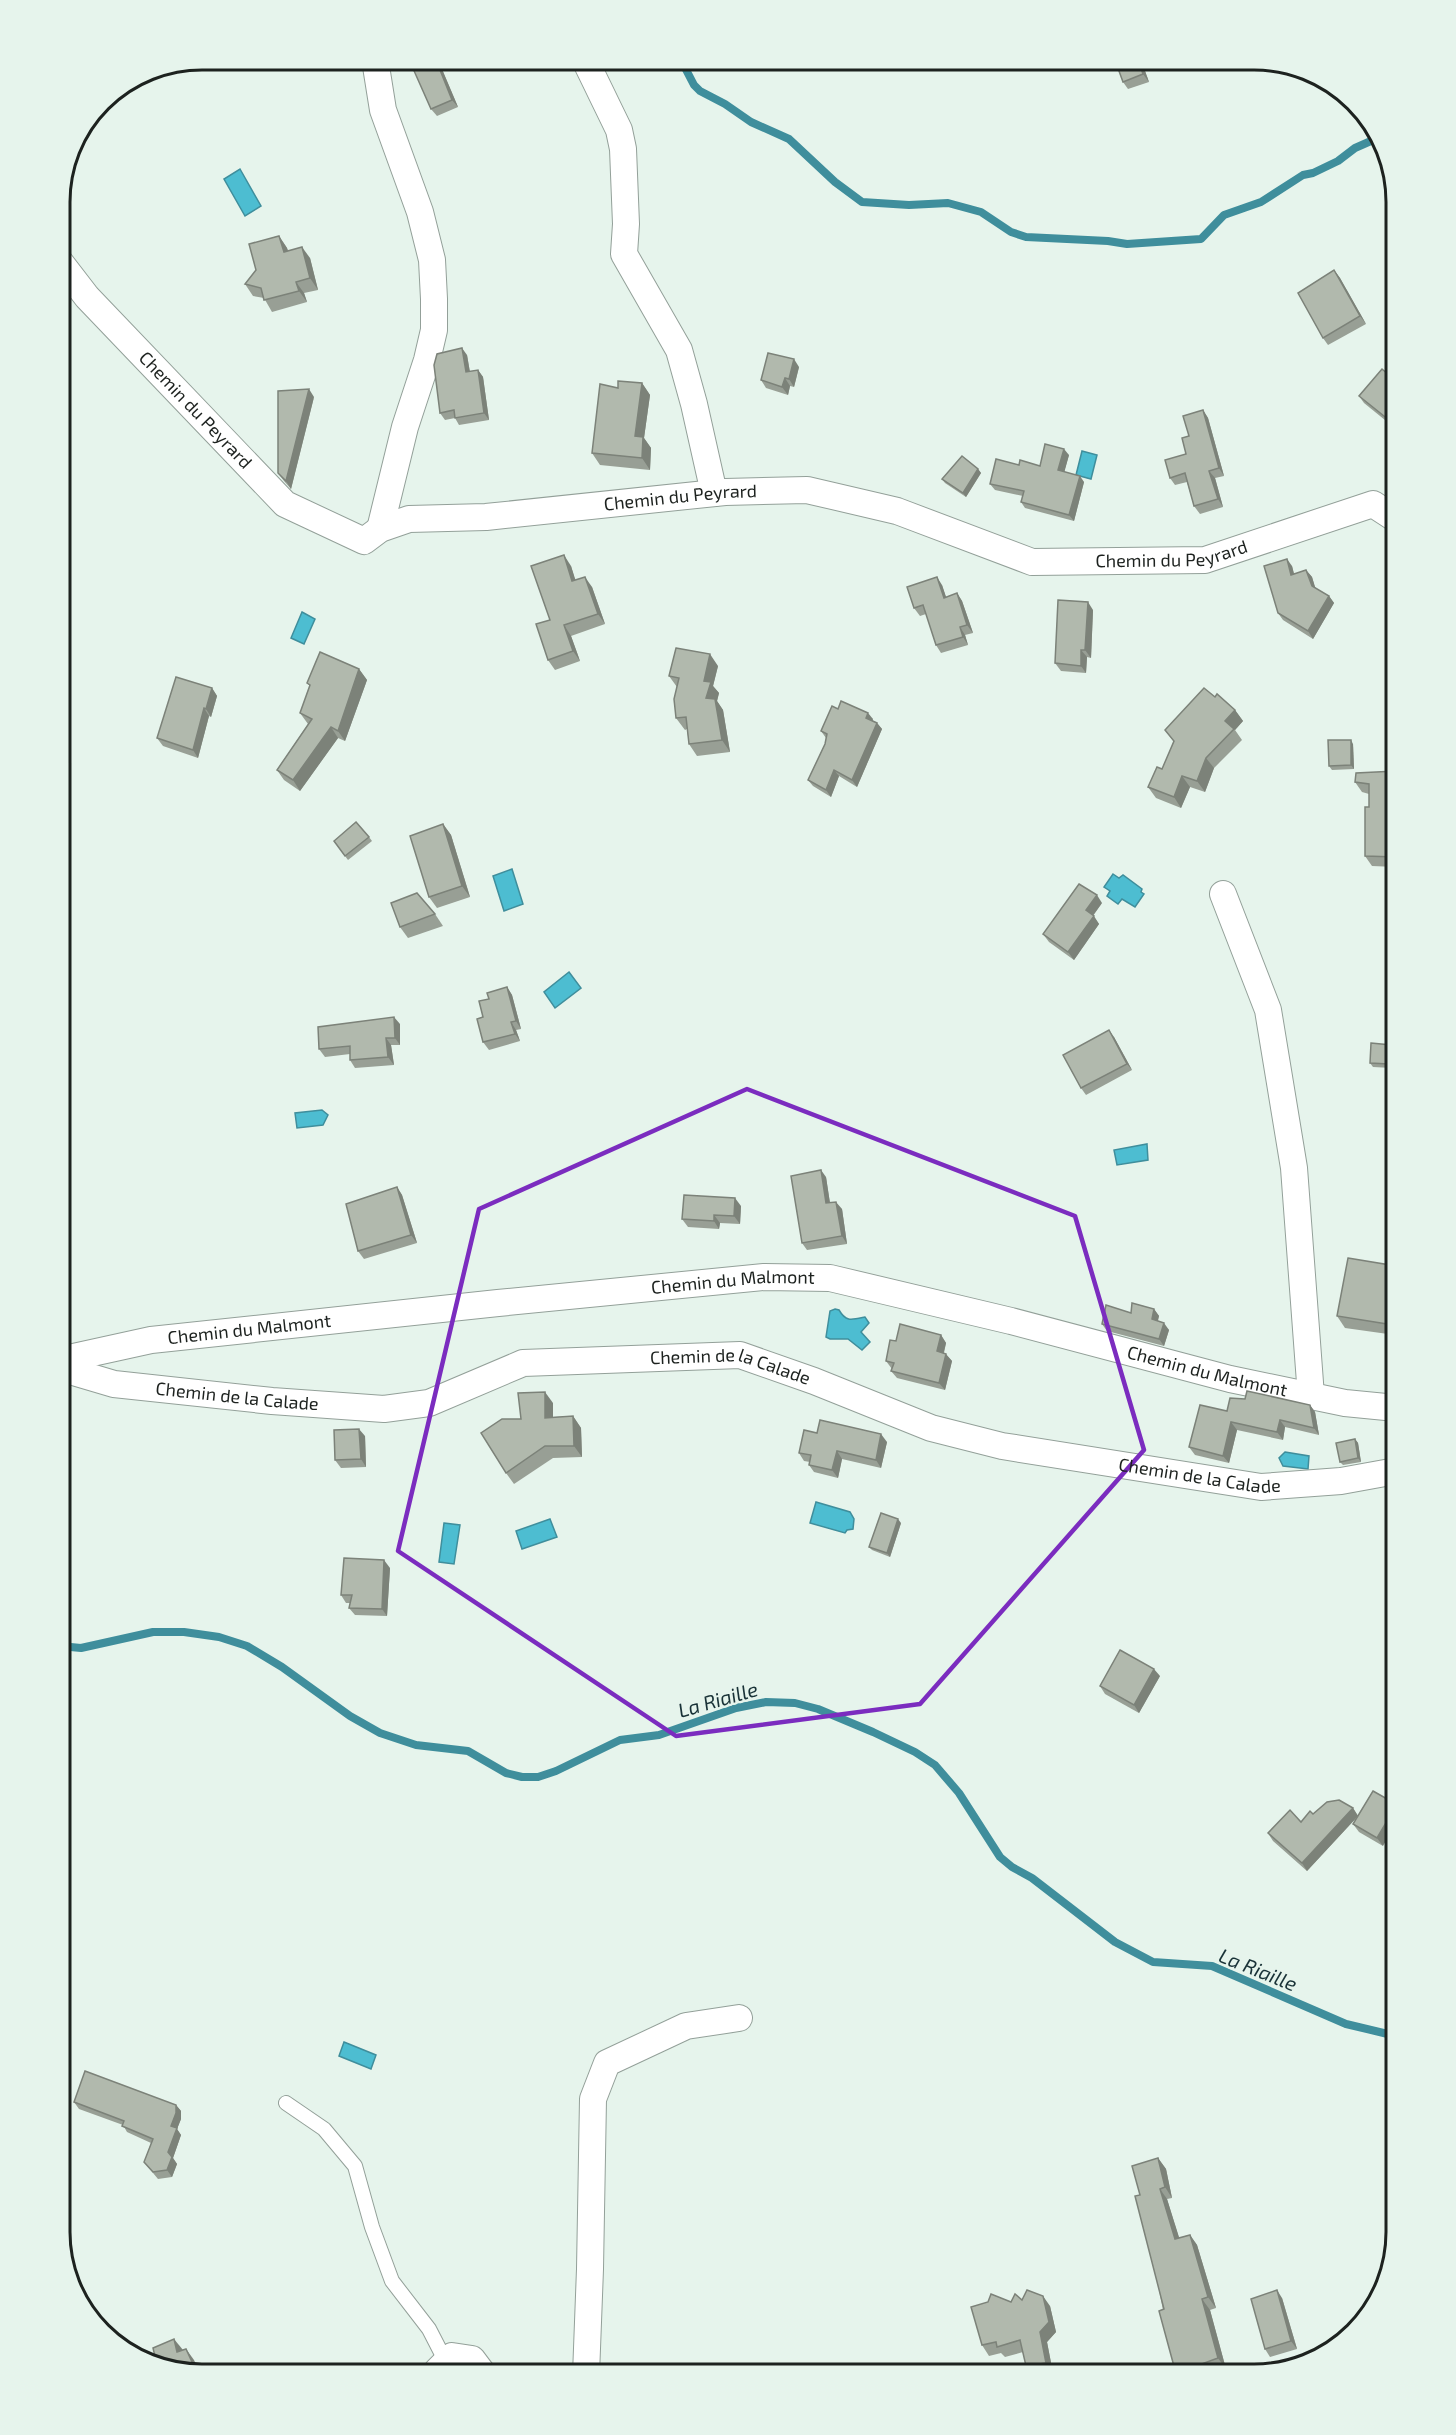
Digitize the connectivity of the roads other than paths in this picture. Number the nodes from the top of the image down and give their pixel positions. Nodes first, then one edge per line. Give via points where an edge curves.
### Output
1 (377, 71) edge
2 (590, 71) edge
3 (71, 276) edge
4 (714, 493) junction
5 (1386, 512) edge
6 (380, 529) junction
7 (1223, 894) dead end
8 (71, 1358) edge
9 (71, 1371) edge
10 (1311, 1396) junction
11 (1386, 1407) edge
12 (1386, 1474) edge
13 (739, 2018) dead end
14 (286, 2103) dead end
15 (441, 2364) edge
16 (446, 2364) edge
17 (476, 2364) edge
18 (586, 2364) edge

1 - 6 street via 384,110 420,212 432,260 434,298 434,330 427,360 405,427
2 - 4 street via 619,130 623,149 624,254 679,350
3 - 6 street, Chemin du Peyrard via 285,504 364,541
4 - 5 street, Chemin du Peyrard via 807,490 897,511 1032,562 1206,560 1373,504
4 - 6 street, Chemin du Peyrard via 486,517 409,519
7 - 10 street via 1268,1010 1294,1168
8 - 10 street, Chemin du Malmont via 151,1340 487,1304 764,1277 830,1278
9 - 12 street, Chemin de la Calade via 114,1384 384,1409 429,1403 523,1363 740,1355 930,1428 1002,1446 1261,1487
10 - 11 street, Chemin du Malmont
13 - 18 street via 686,2026 607,2063 593,2099
14 - 15 lane via 324,2128 355,2166 392,2281 429,2329
16 - 17 street via 453,2356 472,2359

